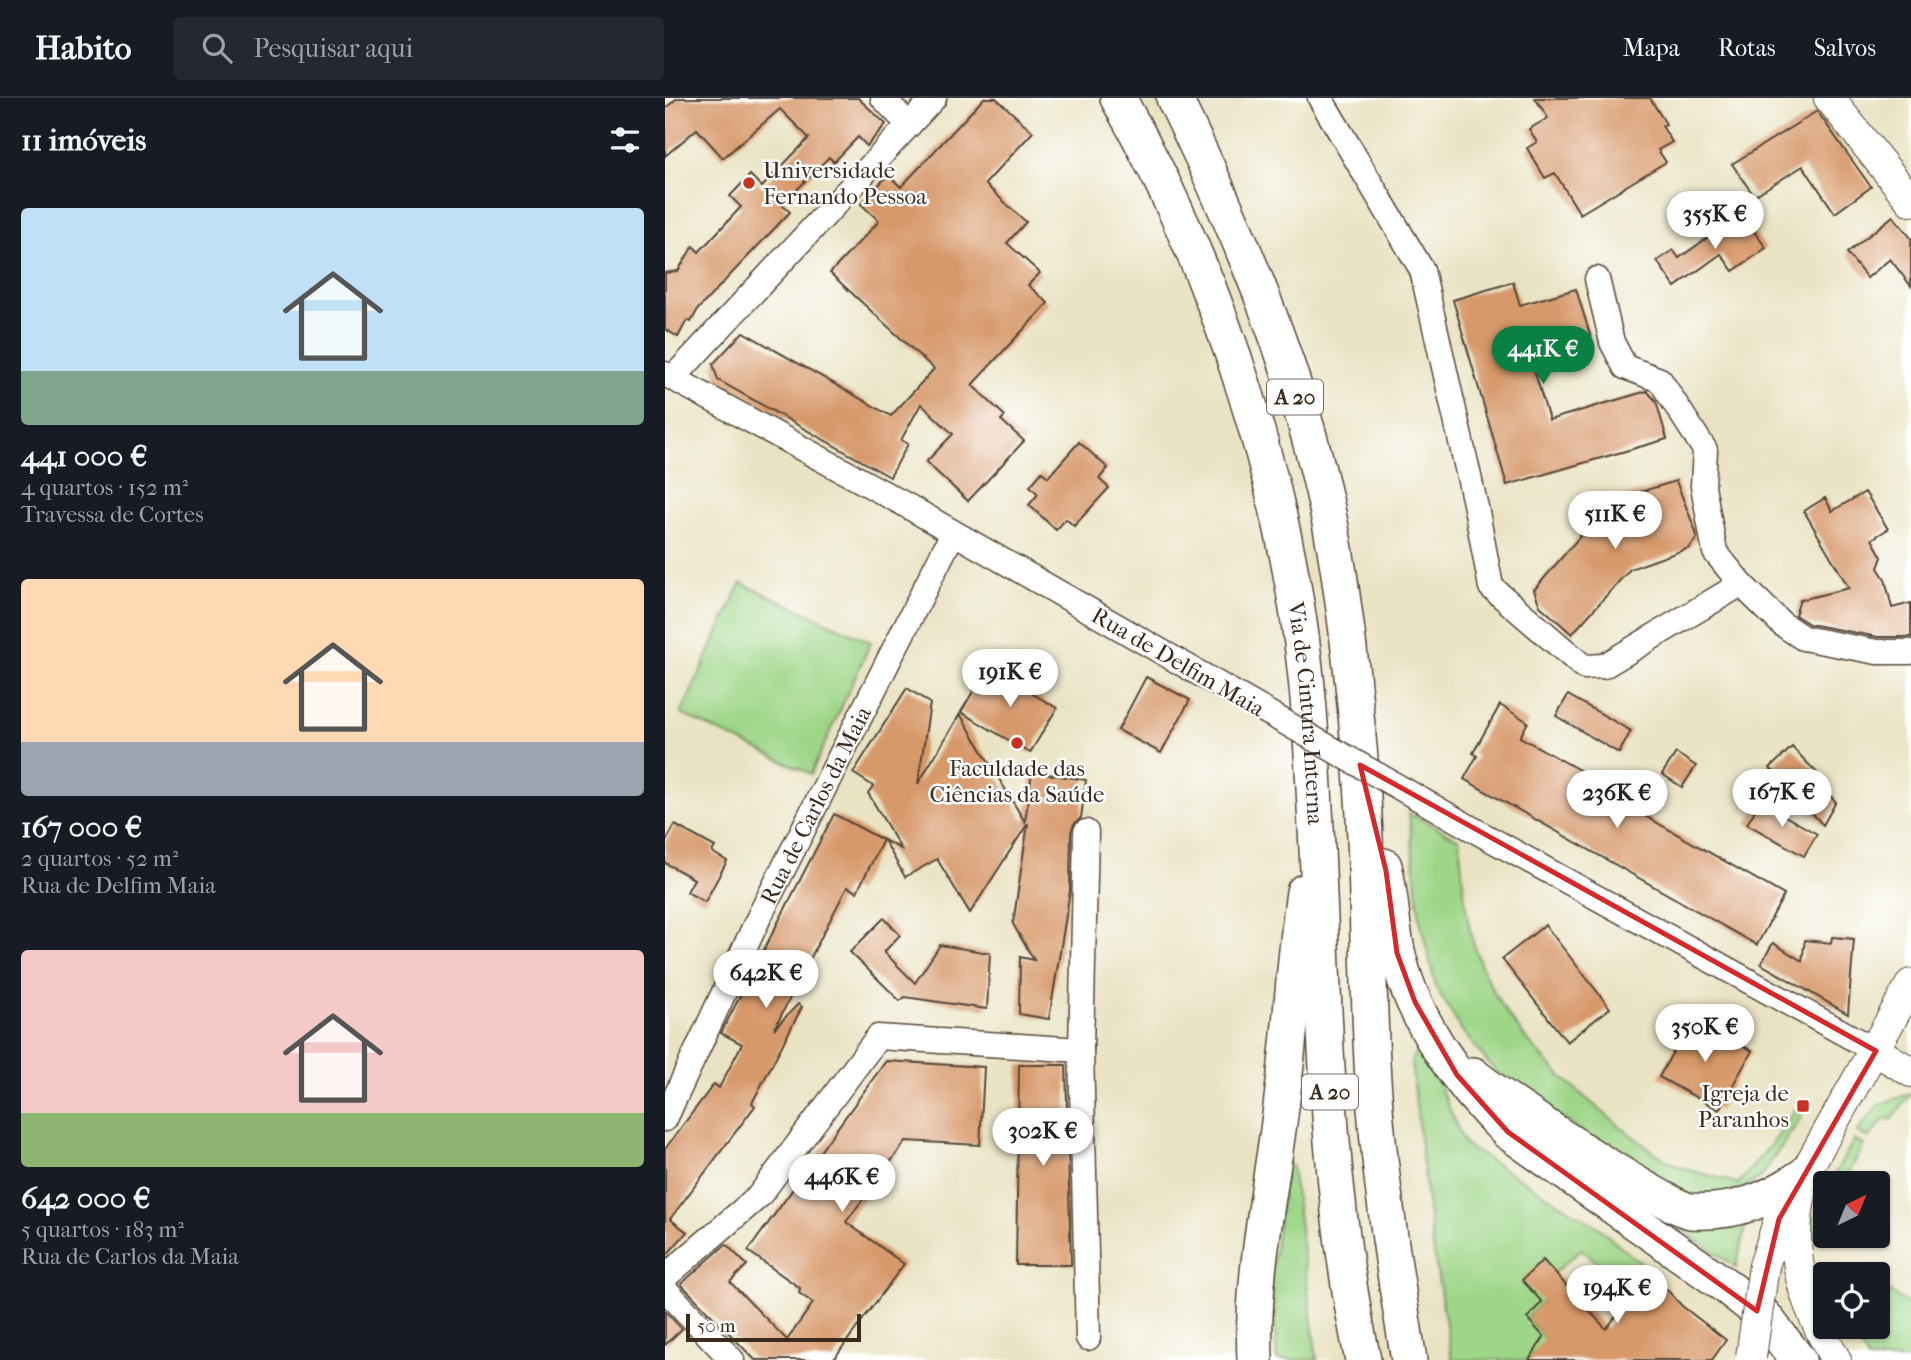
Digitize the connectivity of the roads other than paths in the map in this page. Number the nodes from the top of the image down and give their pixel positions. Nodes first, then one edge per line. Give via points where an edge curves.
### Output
1 (883, 98) edge
2 (934, 98) edge
3 (1118, 98) edge
4 (1174, 98) edge
5 (1320, 98) edge
6 (1829, 98) edge
7 (909, 125) junction
8 (1911, 201) edge
9 (1597, 279) dead end
10 (669, 376) edge
11 (953, 533) junction
12 (1741, 584) junction
13 (1911, 652) edge
14 (1362, 784) junction
15 (1315, 823) junction
16 (1086, 832) dead end
17 (1911, 984) edge
18 (1430, 1031) junction
19 (1080, 1051) junction
20 (1876, 1051) junction
21 (1911, 1072) edge
22 (665, 1119) edge
23 (1806, 1174) junction
24 (665, 1277) edge
25 (665, 1289) edge
26 (1088, 1338) dead end
27 (1750, 1358) edge
28 (732, 1360) edge
29 (1255, 1360) edge
30 (1363, 1360) edge
31 (1409, 1360) edge
32 (1798, 1360) edge
33 (1836, 1360) edge

1 - 7 street
2 - 7 street
3 - 15 highway, Via de Cintura Interna / A 20 via 1183,226 1238,368 1275,503 1300,636
4 - 14 highway, A 20 via 1213,178 1282,350 1318,479 1342,593
5 - 12 street via 1422,270 1490,587 1584,667 1604,666
6 - 8 main road
7 - 10 street
9 - 12 street via 1612,342 1625,367 1660,380 1705,450 1703,486 1715,552
10 - 11 street, Rua de Delfim Maia
11 - 20 street, Rua de Delfim Maia, bridge via 1474,830
11 - 22 street, Rua de Carlos da Maia via 759,917
12 - 13 street via 1803,638 1877,652
14 - 18 highway via 1385,871 1397,953
14 - 31 highway, A 20 via 1375,1106
15 - 29 highway via 1294,957 1282,1099 1262,1231
15 - 30 highway, Via de Cintura Interna / A 20 via 1335,1175 1346,1279
16 - 19 street
17 - 20 main road
18 - 23 highway via 1477,1079 1654,1195 1688,1211 1751,1205 1778,1194
18 - 32 highway via 1465,1085 1508,1132 1763,1315
19 - 24 street via 878,1037 759,1196
19 - 26 street
20 - 21 main road
20 - 23 main road
23 - 27 main road, bridge via 1779,1219 1764,1266
23 - 33 main road via 1796,1219 1798,1275 1813,1320
25 - 28 street

